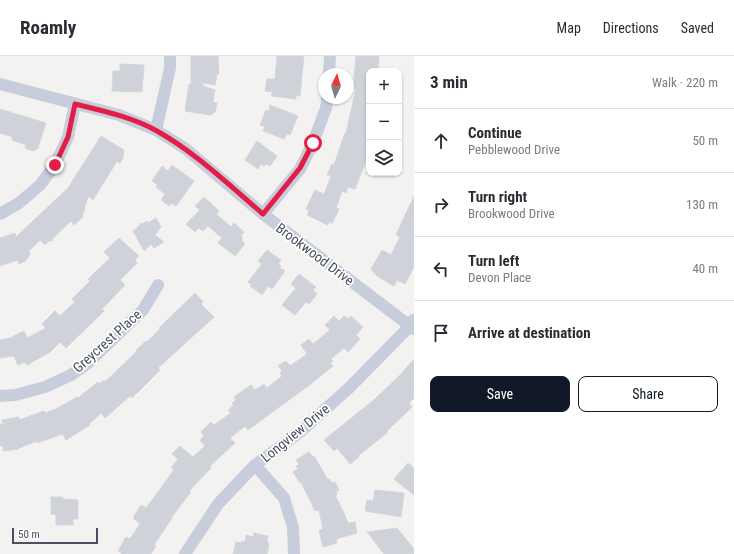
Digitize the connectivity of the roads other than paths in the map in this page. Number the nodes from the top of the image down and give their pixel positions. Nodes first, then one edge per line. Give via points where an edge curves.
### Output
1 (170, 56) edge
2 (330, 56) edge
3 (329, 68) edge
4 (0, 84) edge
5 (75, 104) junction
6 (326, 104) edge
7 (156, 130) junction
8 (0, 214) edge
9 (263, 214) junction
10 (158, 285) dead end
11 (413, 325) edge
12 (0, 396) edge
13 (255, 465) junction
14 (185, 554) edge
15 (294, 554) edge

1 - 7 street via 170,68
2 - 3 street
4 - 5 street, Brookwood Drive
5 - 7 street, Brookwood Drive via 119,115
5 - 8 street via 68,137 55,165 40,185 19,203
6 - 9 street via 313,143 300,168
7 - 9 street, Brookwood Drive via 186,149
9 - 11 street, Brookwood Drive
10 - 12 street, Greycrest Place via 143,310 88,363 71,375 45,387
11 - 13 street, Longview Drive via 305,427
13 - 14 street, Longview Drive via 218,504
13 - 15 street via 284,498 293,527

